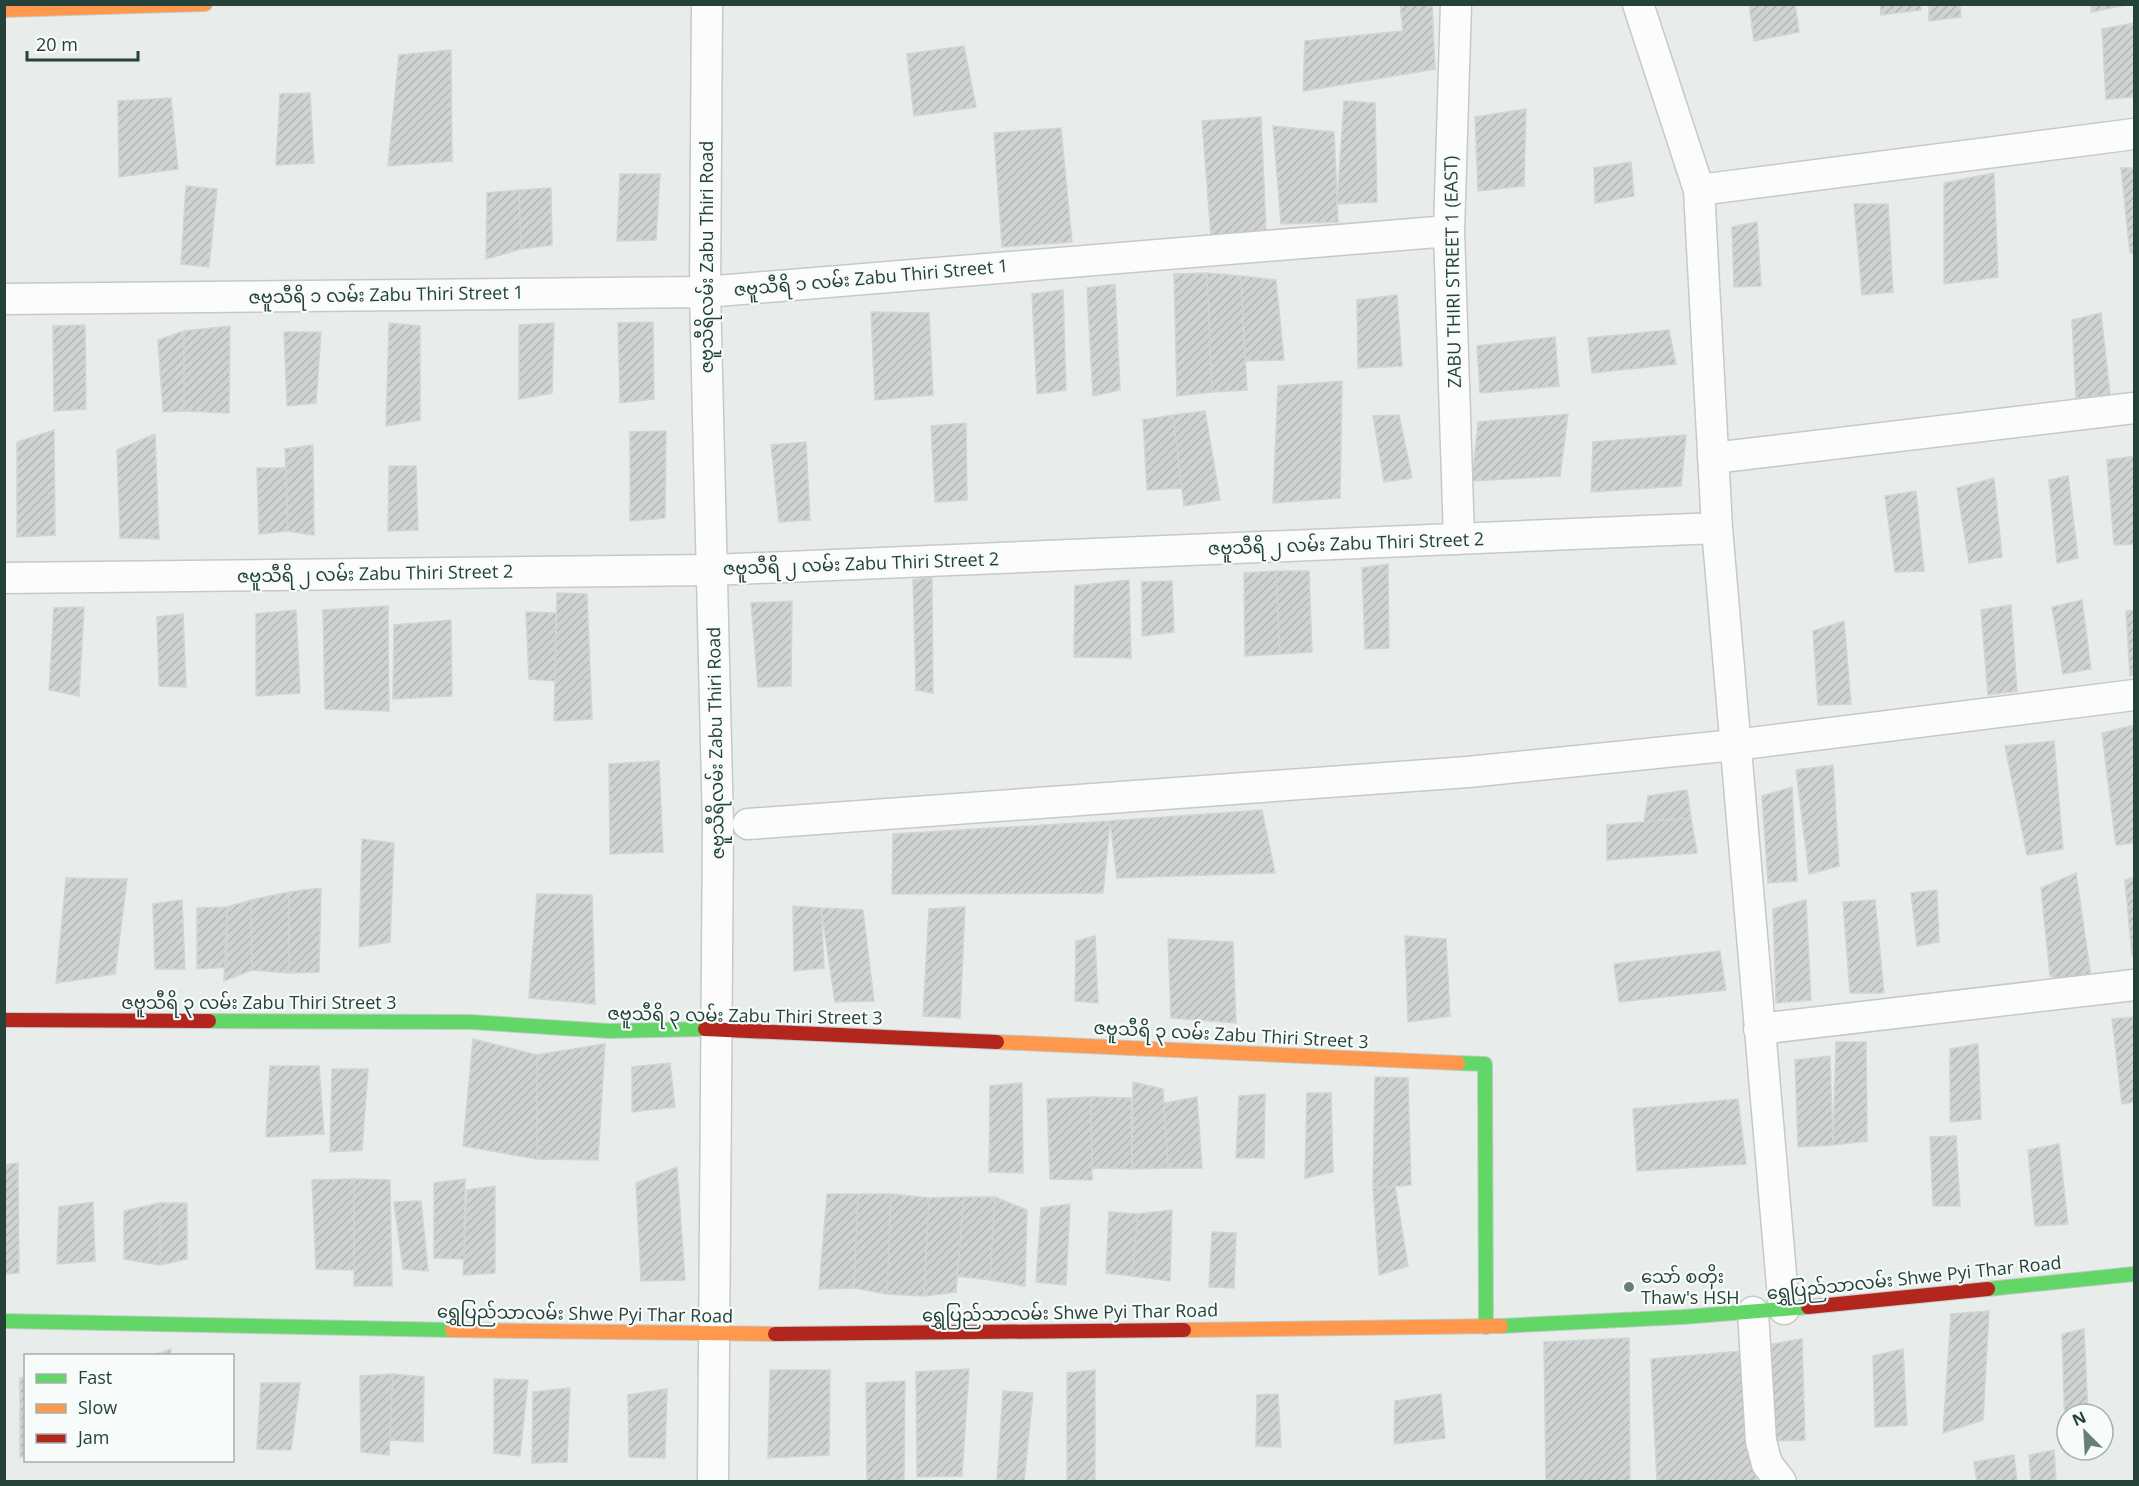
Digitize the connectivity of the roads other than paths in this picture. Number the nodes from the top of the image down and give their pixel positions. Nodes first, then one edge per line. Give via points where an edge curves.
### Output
1 (205, 4) edge
2 (707, 4) edge
3 (1456, 4) edge
4 (1638, 4) edge
5 (4, 10) edge
6 (2134, 134) edge
7 (1699, 190) junction
8 (1449, 231) junction
9 (705, 292) junction
10 (4, 300) edge
11 (2134, 408) edge
12 (1713, 458) junction
13 (1717, 528) junction
14 (1460, 539) junction
15 (712, 570) junction
16 (4, 578) edge
17 (2134, 695) edge
18 (1734, 746) junction
19 (748, 824) dead end
20 (2134, 985) edge
21 (4, 1020) edge
22 (717, 1029) junction
23 (1760, 1029) junction
24 (2134, 1274) edge
25 (1784, 1309) junction
26 (1753, 1312) junction
27 (4, 1321) edge
28 (1486, 1327) junction
29 (715, 1335) junction
30 (713, 1482) edge
31 (1781, 1482) edge

1 - 5 street
2 - 9 street, ဇဗူသီရိလမ်း Zabu Thiri Road
3 - 8 street, ZABU THIRI STREET 1 (EAST)
4 - 7 street
6 - 7 street
7 - 12 street
8 - 9 street, ဇဗူသီရိ ၁ လမ်း Zabu Thiri Street 1
8 - 14 street, ZABU THIRI STREET 1 (EAST)
9 - 10 street, ဇဗူသီရိ ၁ လမ်း Zabu Thiri Street 1
9 - 15 street, ဇဗူသီရိလမ်း Zabu Thiri Road
11 - 12 street
12 - 13 street
13 - 14 street, ဇဗူသီရိ ၂ လမ်း Zabu Thiri Street 2
13 - 18 street
14 - 15 street, ဇဗူသီရိ ၂ လမ်း Zabu Thiri Street 2
15 - 16 street, ဇဗူသီရိ ၂ လမ်း Zabu Thiri Street 2
15 - 22 street, ဇဗူသီရိလမ်း Zabu Thiri Road via 718,826
17 - 18 street
18 - 19 street via 1468,772
18 - 23 street
20 - 23 street
21 - 22 street, ဇဗူသီရိ ၃ လမ်း Zabu Thiri Street 3 via 471,1022 609,1031
22 - 28 street, ဇဗူသီရိ ၃ လမ်း Zabu Thiri Street 3 via 1485,1064
22 - 29 street, ဇဗူသီရိလမ်း Zabu Thiri Road
23 - 25 street
24 - 25 street, ရွှေပြည်သာလမ်း Shwe Pyi Thar Road
25 - 26 street, ရွှေပြည်သာလမ်း Shwe Pyi Thar Road
26 - 28 street, ရွှေပြည်သာလမ်း Shwe Pyi Thar Road
26 - 31 street via 1761,1441 1767,1464
27 - 29 street, ရွှေပြည်သာလမ်း Shwe Pyi Thar Road
28 - 29 street, ရွှေပြည်သာလမ်း Shwe Pyi Thar Road
29 - 30 street, ဇဗူသီရိလမ်း Zabu Thiri Road

